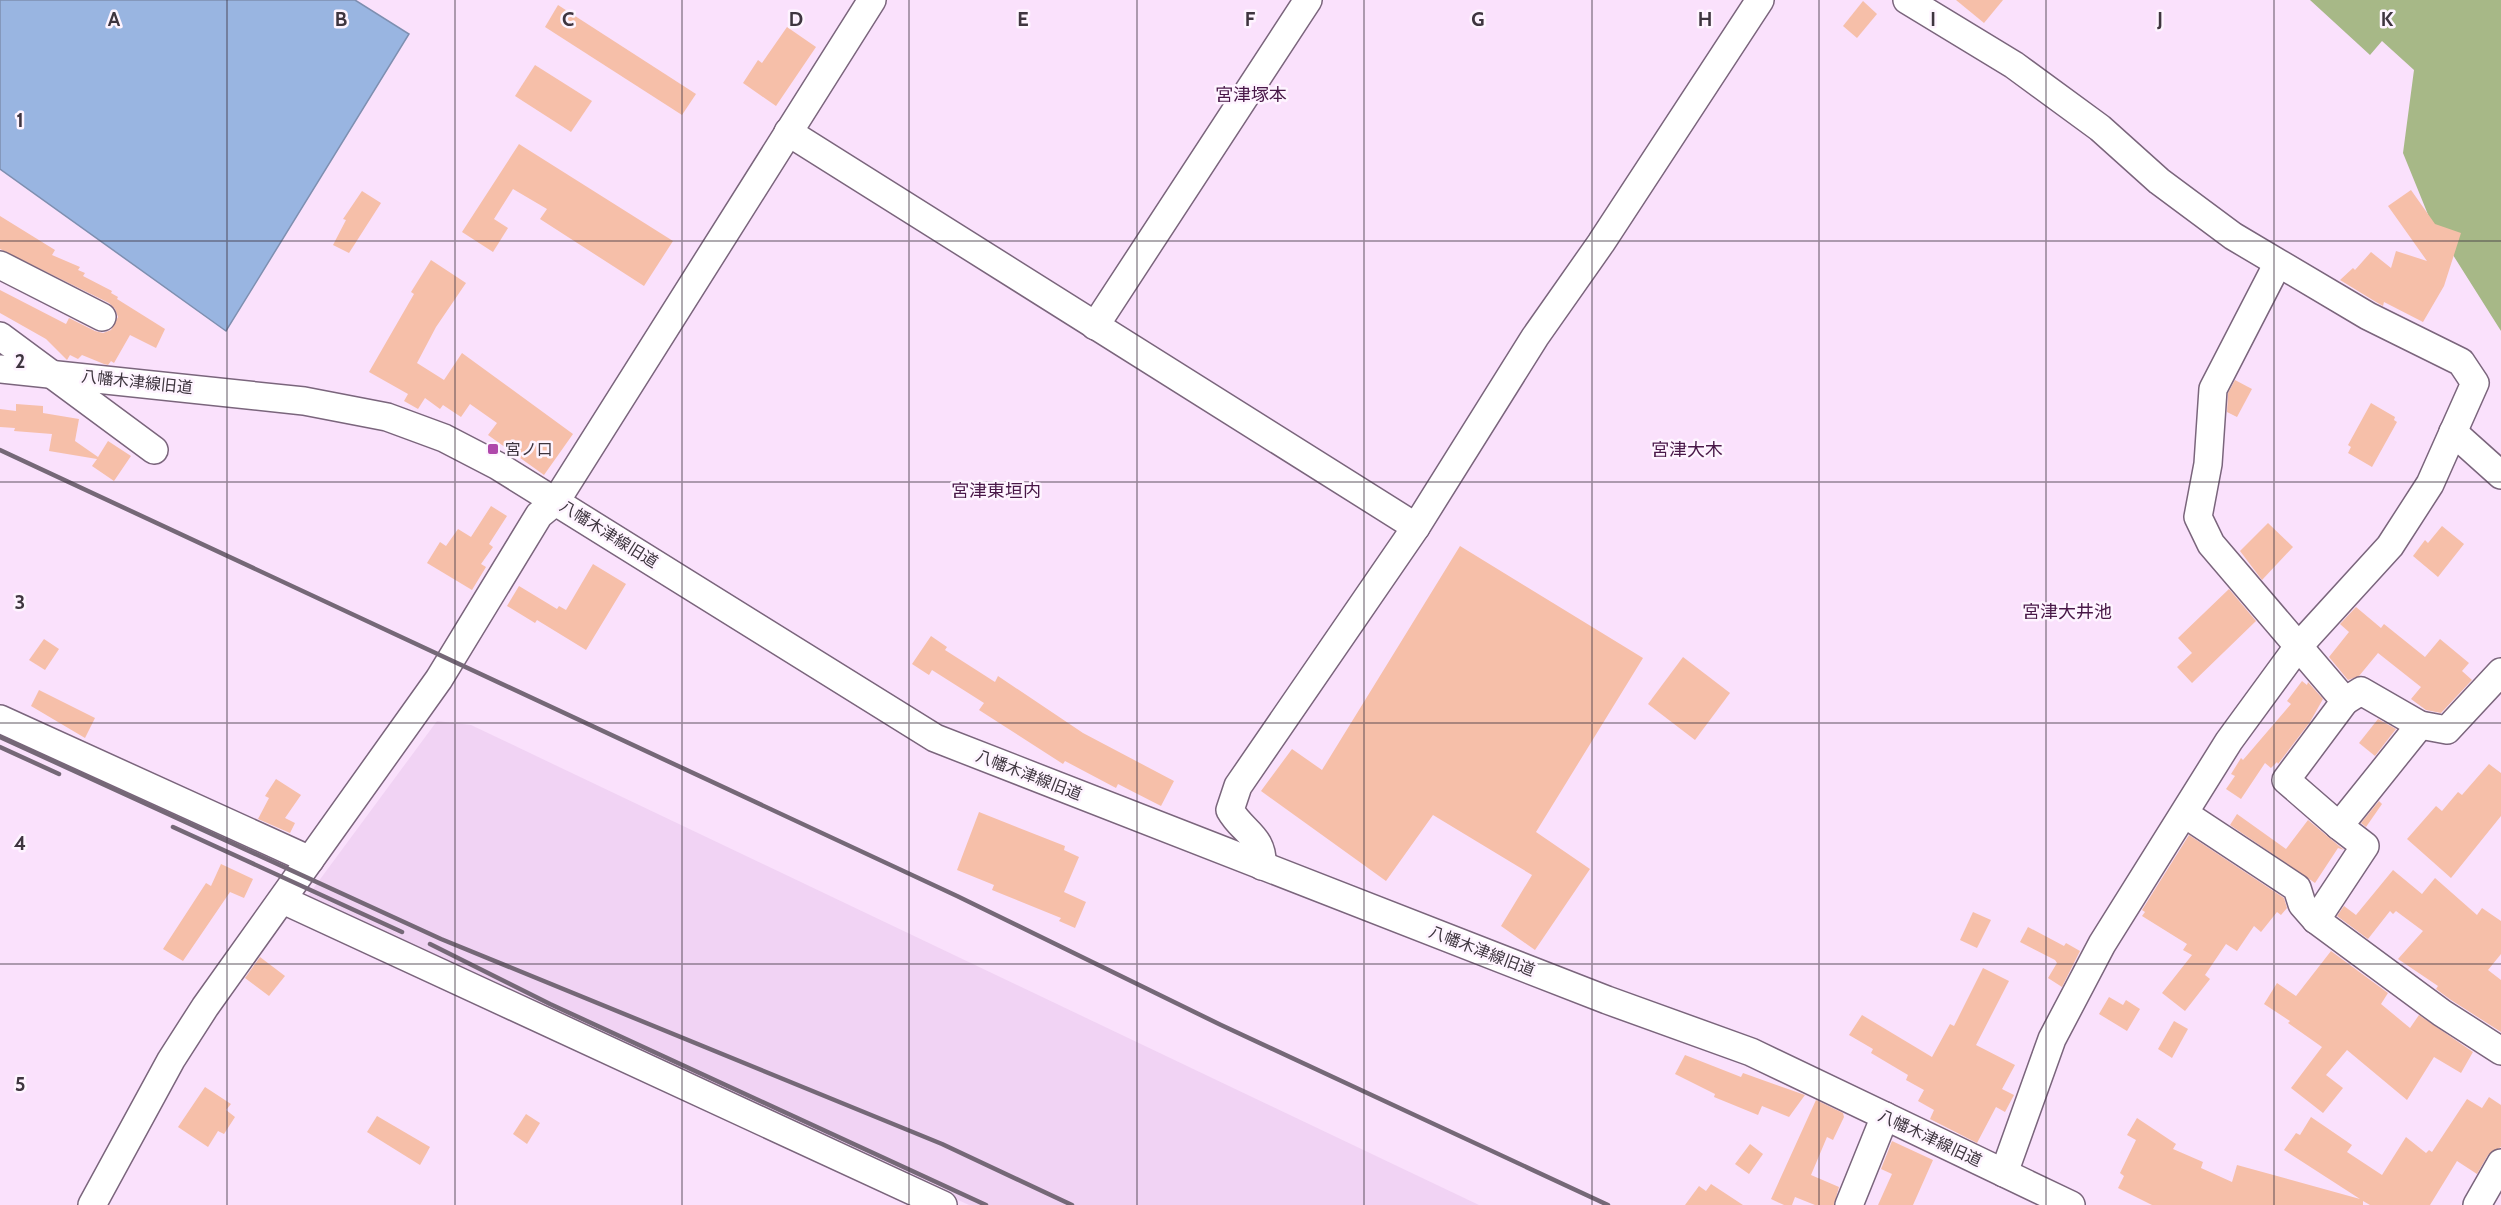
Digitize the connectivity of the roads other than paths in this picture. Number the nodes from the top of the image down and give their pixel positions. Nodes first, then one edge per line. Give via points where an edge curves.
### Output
1 (872, 0) edge
2 (1308, 0) edge
3 (1760, 0) edge
4 (1907, 0) edge
5 (788, 132) junction
6 (2277, 264) junction
7 (0, 265) edge
8 (102, 317) dead end
9 (1095, 327) junction
10 (0, 336) edge
11 (0, 369) edge
12 (49, 373) junction
13 (2453, 432) junction
14 (154, 450) dead end
15 (2501, 475) edge
16 (556, 501) junction
17 (1416, 526) junction
18 (2297, 648) junction
19 (2501, 672) edge
20 (2345, 701) junction
21 (0, 719) edge
22 (2420, 725) junction
23 (2185, 814) junction
24 (2339, 826) junction
25 (310, 860) junction
26 (1262, 866) junction
27 (283, 900) junction
28 (2316, 920) junction
29 (2501, 1051) edge
30 (1884, 1116) junction
31 (2501, 1163) edge
32 (2004, 1173) junction
33 (92, 1205) edge
34 (943, 1205) edge
35 (1849, 1205) edge
36 (2071, 1205) edge
37 (2477, 1205) edge

1 - 5 street
2 - 9 street
3 - 17 street via 1535,337
4 - 6 street via 2014,65 2100,128 2159,182
5 - 9 street
5 - 16 street
6 - 13 street via 2368,316 2462,362 2475,383
6 - 18 street via 2213,389 2208,464 2198,516 2211,544
7 - 8 street
9 - 17 street
10 - 12 street
11 - 12 street, 八幡木津線旧道
12 - 14 street
12 - 16 street, 八幡木津線旧道 via 304,401 387,417 444,438
13 - 15 street
13 - 18 street via 2430,484 2390,546
16 - 25 street via 539,515 439,679
16 - 26 street, 八幡木津線旧道 via 935,738
17 - 26 street via 1230,801 1233,816 1252,834 1263,852
18 - 20 street
18 - 23 street via 2229,741
19 - 22 street via 2447,730
20 - 22 street via 2361,691
20 - 24 street via 2286,780
21 - 25 street
22 - 24 street
23 - 28 street via 2296,888 2302,904
23 - 32 street via 2102,944 2052,1039
24 - 28 street via 2365,846
25 - 27 street
26 - 30 street, 八幡木津線旧道 via 1751,1052
27 - 33 street via 171,1060
27 - 34 street
28 - 29 street via 2442,1013
30 - 32 street, 八幡木津線旧道
30 - 35 street
31 - 37 street
32 - 36 street, 八幡木津線旧道

